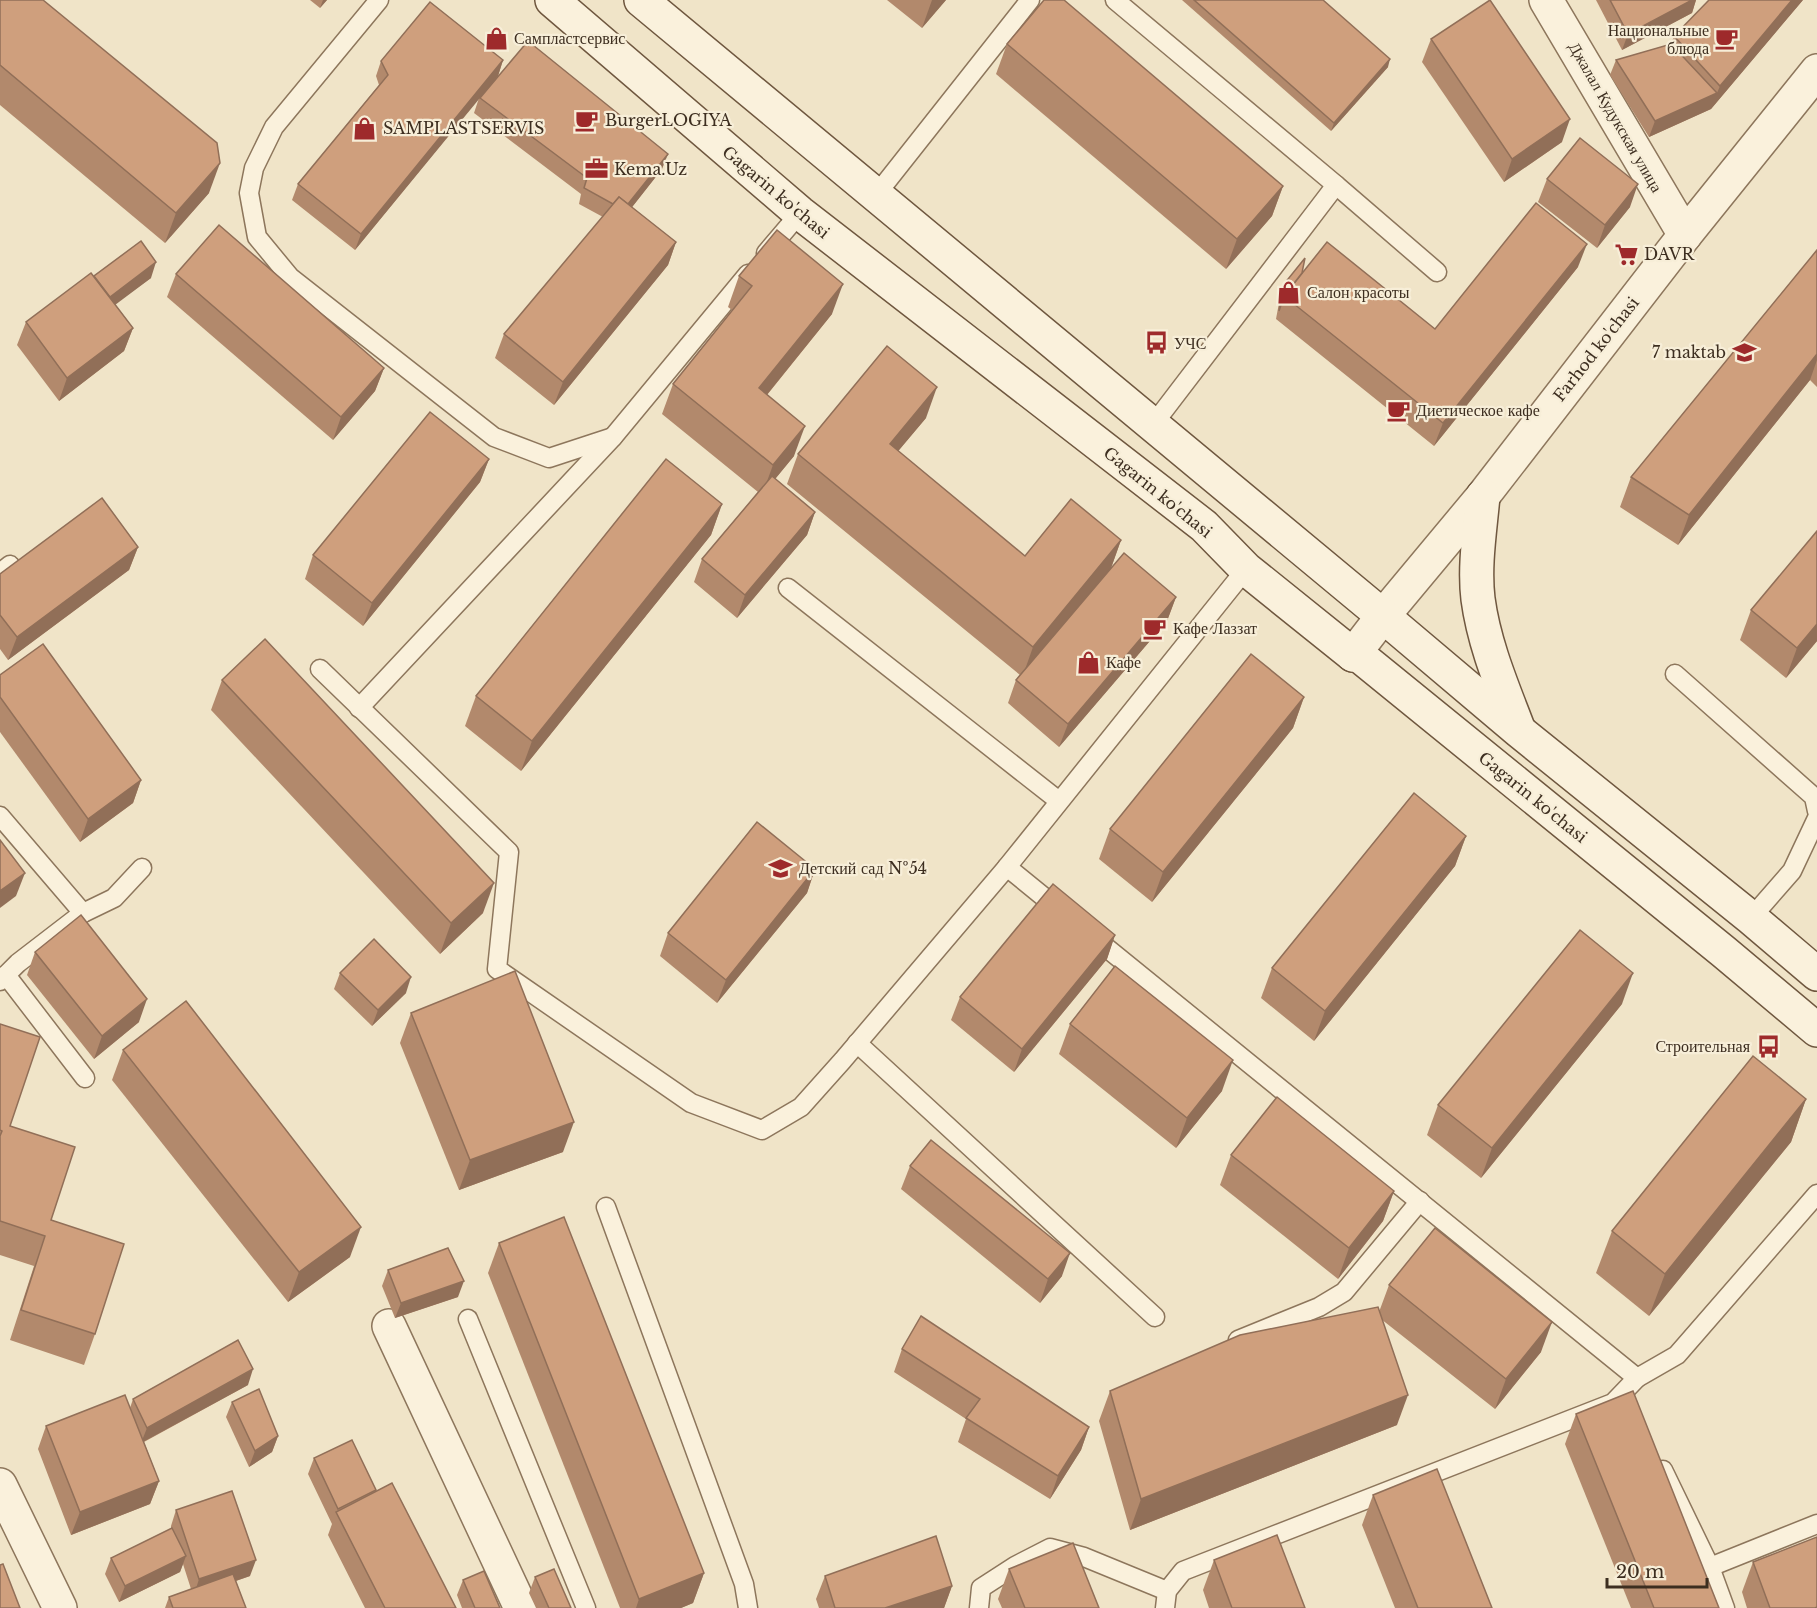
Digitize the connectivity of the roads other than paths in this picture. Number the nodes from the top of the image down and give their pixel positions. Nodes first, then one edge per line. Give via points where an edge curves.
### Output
1 (379, 0) edge
2 (552, 0) edge
3 (641, 0) edge
4 (1030, 0) edge
5 (1115, 0) edge
6 (1546, 0) edge
7 (1817, 71) edge
8 (1336, 185) junction
9 (876, 195) junction
10 (800, 213) junction
11 (1684, 235) junction
12 (1437, 272) dead end
13 (1152, 426) junction
14 (613, 437) junction
15 (1483, 496) junction
16 (1246, 569) junction
17 (788, 588) dead end
18 (1383, 616) junction
19 (1353, 655) junction
20 (320, 669) dead end
21 (1675, 674) dead end
22 (359, 708) junction
23 (1520, 731) junction
24 (1059, 801) junction
25 (1817, 811) edge
26 (0, 816) edge
27 (1817, 819) edge
28 (1007, 867) junction
29 (142, 868) dead end
30 (83, 913) junction
31 (1751, 918) junction
32 (1817, 974) edge
33 (3, 978) edge
34 (1817, 1030) edge
35 (857, 1043) junction
36 (85, 1078) dead end
37 (1817, 1194) edge
38 (1420, 1201) junction
39 (606, 1207) dead end
40 (1155, 1317) dead end
41 (468, 1320) dead end
42 (389, 1326) dead end
43 (1221, 1347) edge
44 (1637, 1378) junction
45 (1624, 1392) junction
46 (1634, 1412) edge
47 (1655, 1454) edge
48 (0, 1485) edge
49 (1817, 1524) edge
50 (1710, 1567) junction
51 (1166, 1600) edge
52 (60, 1608) edge
53 (521, 1608) edge
54 (586, 1608) edge
55 (748, 1608) edge
56 (979, 1608) edge
57 (1725, 1608) edge

1 - 14 lane via 274,126 254,168 249,193 257,237 290,277 494,438 549,458
2 - 10 main road, Gagarin ko'chasi
3 - 9 main road
4 - 9 lane
5 - 8 lane
6 - 11 main road, Джалал Кудукская улица
7 - 11 main road, Farhod ko'chasi
8 - 12 lane
8 - 13 lane
9 - 13 main road
10 - 14 lane
10 - 16 main road, Gagarin ko'chasi via 1204,526
11 - 15 main road, Farhod ko'chasi
13 - 18 main road
14 - 22 lane
15 - 18 main road, Farhod ko'chasi
15 - 23 main road via 1478,598 1496,671
16 - 19 main road, Gagarin ko'chasi
16 - 24 lane
17 - 24 lane
18 - 19 main road, Farhod ko'chasi
18 - 23 main road
19 - 34 main road, Gagarin ko'chasi via 1356,653
20 - 22 lane
21 - 25 lane via 1814,797
22 - 35 lane via 509,852 496,969 691,1103 762,1130 801,1107
23 - 31 main road
24 - 28 lane
26 - 30 lane
27 - 31 lane via 1792,871
28 - 35 lane
28 - 38 lane
29 - 30 lane via 114,898
30 - 33 lane
31 - 32 main road
33 - 36 lane
35 - 40 lane
37 - 44 lane via 1677,1355
38 - 43 lane via 1344,1292 1319,1307
38 - 44 lane
39 - 55 lane via 744,1584
41 - 54 lane
42 - 53 main road
44 - 45 lane
45 - 46 lane
45 - 51 lane via 1613,1403 1183,1571
47 - 50 lane
48 - 52 main road
49 - 50 lane
50 - 57 lane
51 - 56 lane via 1083,1557 1050,1548 981,1588

